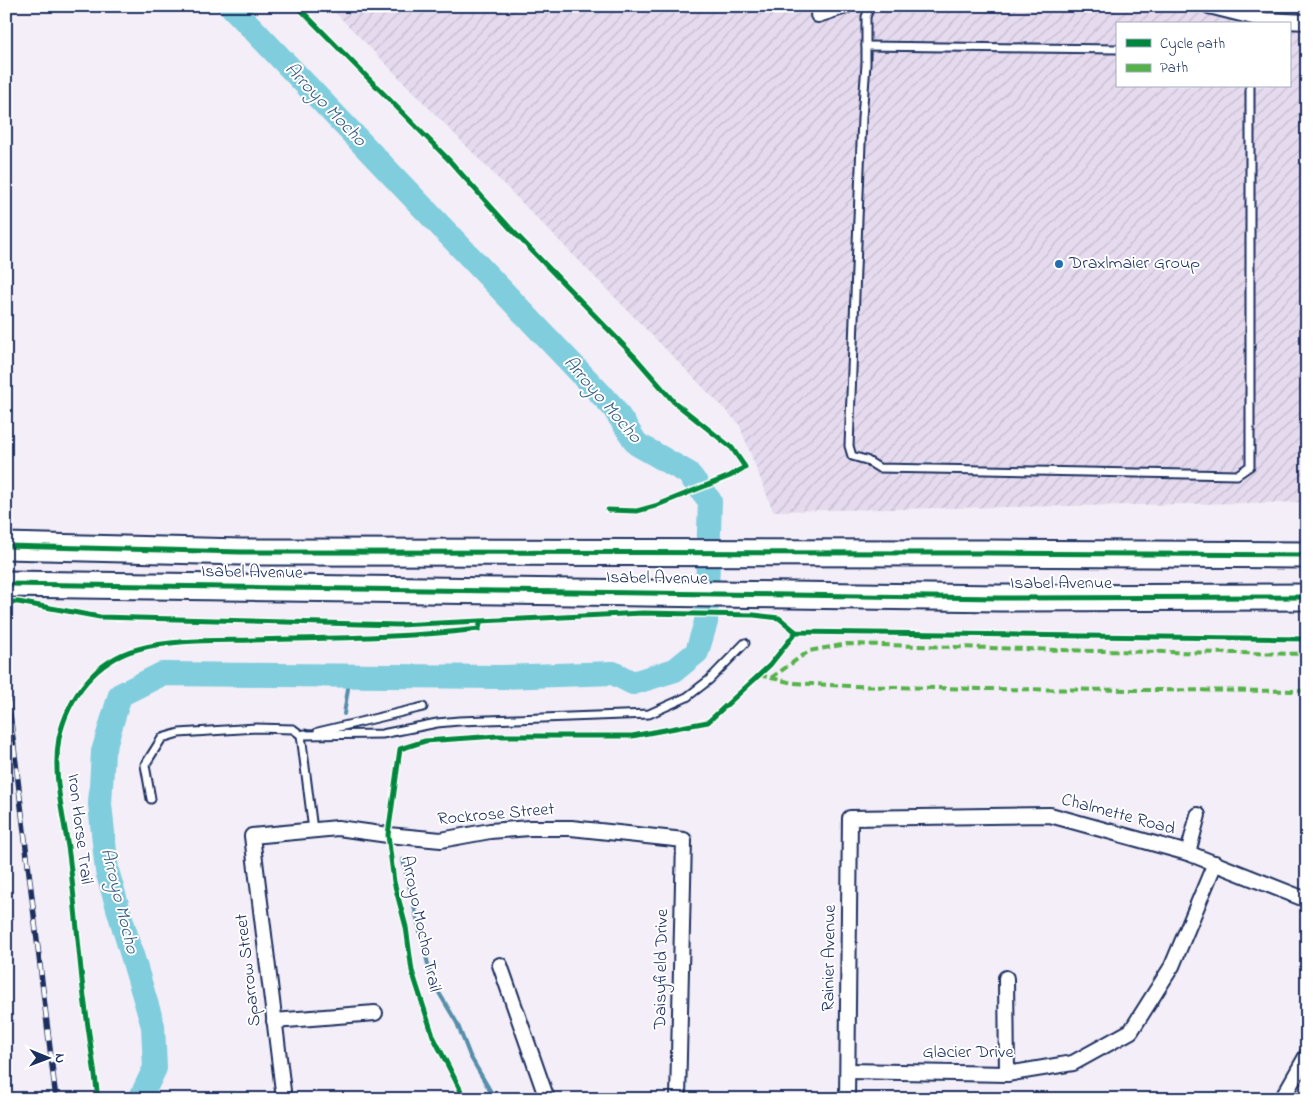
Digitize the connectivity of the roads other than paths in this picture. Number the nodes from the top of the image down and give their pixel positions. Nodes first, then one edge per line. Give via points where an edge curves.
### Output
1 (846, 6) edge
2 (870, 6) edge
3 (1208, 6) edge
4 (818, 14) dead end
5 (1263, 22) edge
6 (1307, 22) edge
7 (866, 46) junction
8 (1116, 49) edge
9 (1250, 88) edge
10 (6, 546) edge
11 (1307, 555) edge
12 (6, 584) edge
13 (1307, 597) edge
14 (745, 643) dead end
15 (423, 707) dead end
16 (301, 735) junction
17 (151, 799) dead end
18 (1198, 815) dead end
19 (850, 818) joint
20 (313, 830) junction
21 (252, 836) joint
22 (684, 840) joint
23 (1188, 853) junction
24 (1216, 863) junction
25 (1307, 900) edge
26 (500, 965) dead end
27 (1006, 978) dead end
28 (375, 1013) dead end
29 (274, 1021) junction
30 (1307, 1055) edge
31 (848, 1072) junction
32 (1008, 1074) junction
33 (284, 1099) edge
34 (547, 1099) edge
35 (678, 1099) edge
36 (848, 1099) edge
37 (1282, 1099) edge

1 - 4 street
2 - 7 lane via 866,17
3 - 5 street
5 - 6 street
7 - 8 lane
7 - 9 lane via 849,446 852,456 879,468 1237,475 1250,466
10 - 11 highway, Isabel Avenue via 241,552
12 - 13 highway, Isabel Avenue via 999,598
14 - 16 lane via 709,680 687,697 649,714 459,720 382,734
15 - 16 lane
16 - 17 lane via 292,729 256,728 179,733 162,738 145,765
16 - 20 lane
18 - 23 street
19 - 23 street, Chalmette Road via 1050,815
19 - 31 street, Rainier Avenue
20 - 21 street, Rockrose Street
20 - 22 street, Rockrose Street via 338,828 441,840 490,831 571,828
21 - 29 street, Sparrow Street
22 - 35 street, Daisyfield Drive
23 - 24 street, Chalmette Road
24 - 25 street, Chalmette Road
24 - 32 street, Glacier Drive via 1172,966 1131,1031 1073,1063
26 - 34 street
27 - 32 street
28 - 29 street
29 - 33 street, Sparrow Street
30 - 37 street
31 - 32 street, Glacier Drive
31 - 36 street, Rainier Avenue

